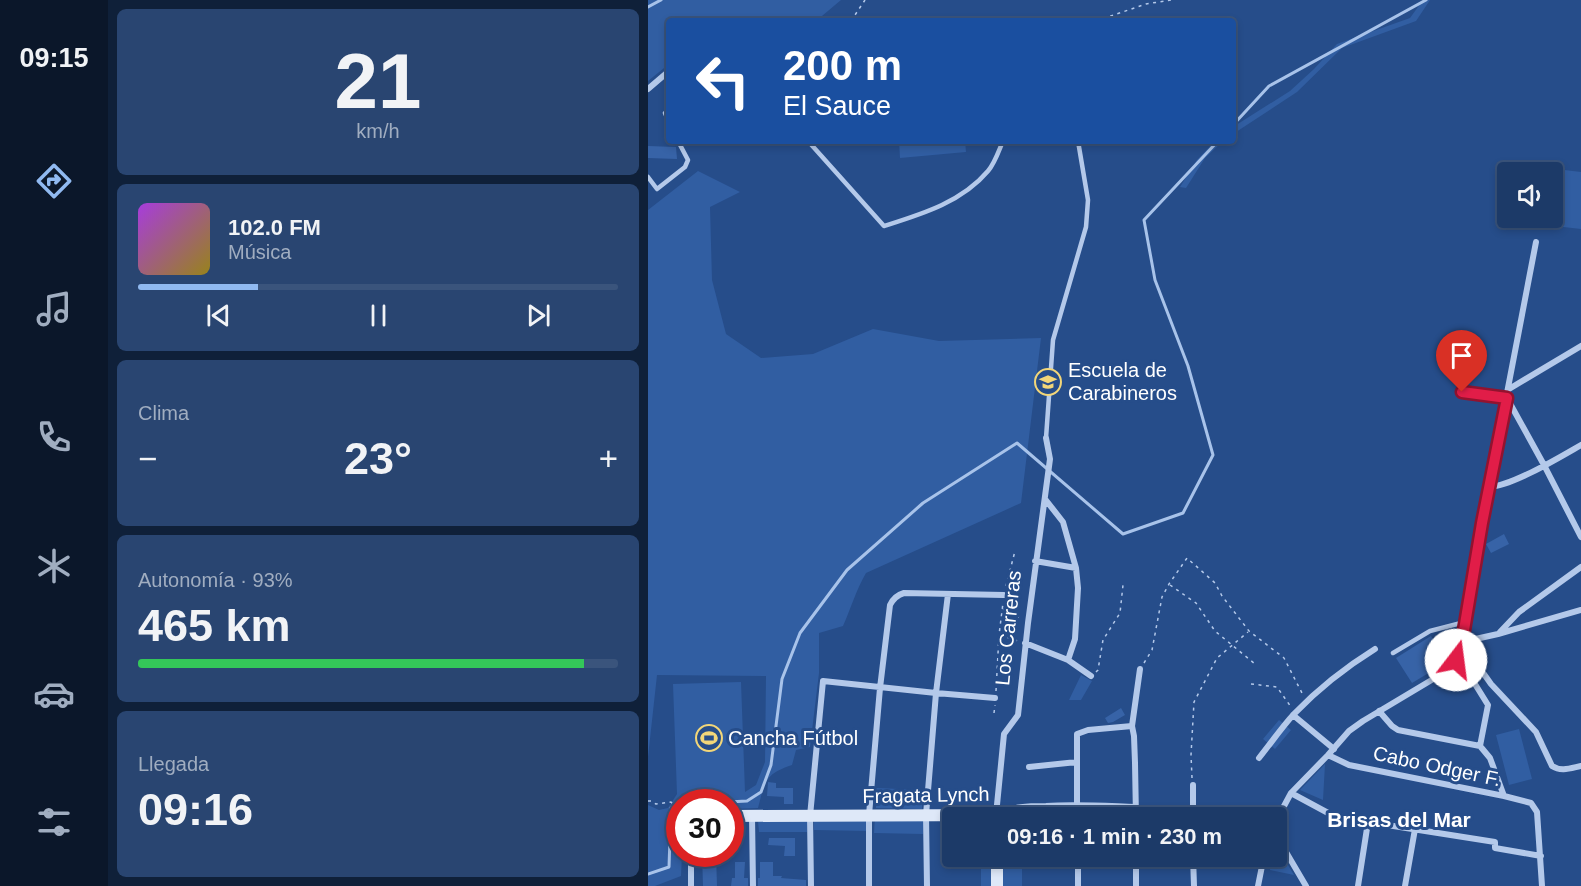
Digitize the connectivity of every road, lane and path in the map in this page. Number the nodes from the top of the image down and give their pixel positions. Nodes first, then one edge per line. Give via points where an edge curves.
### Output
1 (866, 0) edge
2 (1171, 0) edge
3 (853, 18) edge
4 (1105, 18) edge
5 (666, 74) edge
6 (648, 89) edge
7 (680, 144) edge
8 (811, 144) edge
9 (1002, 144) edge
10 (1079, 144) edge
11 (648, 177) edge
12 (1536, 242) dead end
13 (1581, 346) edge
14 (1509, 389) junction
15 (1462, 392) dead end
16 (1507, 398) junction
17 (1046, 438) joint
18 (1581, 445) edge
19 (1544, 465) junction
20 (1490, 487) junction
21 (1045, 499) junction
22 (1581, 537) edge
23 (1015, 551) dead end
24 (1035, 561) junction
25 (1581, 567) edge
26 (1076, 568) junction
27 (1169, 584) junction
28 (1123, 585) dead end
29 (948, 594) junction
30 (1004, 595) junction
31 (1002, 608) junction
32 (1581, 610) edge
33 (1465, 622) junction
34 (1028, 623) junction
35 (1250, 631) junction
36 (999, 634) junction
37 (1498, 634) junction
38 (1462, 642) junction
39 (1025, 643) junction
40 (1232, 646) junction
41 (1375, 650) dead end
42 (1460, 650) junction
43 (1393, 653) dead end
44 (1068, 660) junction
45 (1255, 664) dead end
46 (1140, 669) joint
47 (1091, 676) joint
48 (1251, 684) dead end
49 (880, 688) junction
50 (936, 693) junction
51 (995, 698) junction
52 (1307, 702) junction
53 (1379, 711) junction
54 (994, 713) dead end
55 (1294, 714) junction
56 (1131, 726) junction
57 (1480, 746) junction
58 (1334, 749) junction
59 (1328, 755) junction
60 (1260, 758) dead end
61 (1077, 762) junction
62 (1581, 766) edge
63 (1029, 767) dead end
64 (1193, 785) joint
65 (1291, 793) junction
66 (1504, 796) junction
67 (648, 801) edge
68 (666, 803) edge
69 (1077, 804) junction
70 (997, 807) edge
71 (1024, 807) edge
72 (1135, 807) joint
73 (1193, 807) edge
74 (1283, 807) edge
75 (868, 815) junction
76 (926, 815) junction
77 (942, 815) edge
78 (744, 816) edge
79 (752, 816) junction
80 (810, 816) junction
81 (1368, 822) junction
82 (1415, 829) junction
83 (1287, 854) edge
84 (1541, 856) junction
85 (691, 867) edge
86 (997, 867) edge
87 (1078, 867) edge
88 (1136, 867) edge
89 (1193, 867) edge
90 (1262, 867) edge
91 (691, 886) edge
92 (753, 886) edge
93 (811, 886) edge
94 (869, 886) edge
95 (927, 886) edge
96 (997, 886) edge
97 (1078, 886) edge
98 (1136, 886) edge
99 (1194, 886) edge
100 (1258, 886) edge
101 (1306, 886) edge
102 (1358, 886) edge
103 (1405, 886) edge
104 (1542, 886) edge

1 - 3 path
2 - 4 path
5 - 6 street
7 - 11 lane via 688,160 685,168 657,189
8 - 9 lane via 884,226 939,207 967,191 989,170
10 - 17 lane via 1088,200 1086,227 1053,340
12 - 14 street
13 - 14 street
14 - 16 street
15 - 16 street
16 - 19 street
16 - 20 street
17 - 21 street, Los Carreras via 1050,459
18 - 19 street
19 - 20 street via 1498,487
19 - 22 street
20 - 33 street
21 - 24 street, Los Carreras
21 - 26 street via 1063,522
23 - 30 path
24 - 26 street
24 - 34 street, Los Carreras
25 - 37 street via 1519,612
26 - 44 street via 1075,639
27 - 35 path via 1187,558 1215,583
27 - 40 path via 1196,603 1215,631
27 - 46 path via 1162,597 1152,650
28 - 47 path via 1120,613 1103,640 1098,670
29 - 30 street
29 - 49 street via 904,593 893,599
29 - 50 street
30 - 31 path
31 - 34 path
31 - 36 path
32 - 37 street
33 - 38 street
33 - 43 lane via 1430,631
34 - 39 street, Los Carreras
35 - 40 path
35 - 52 path via 1284,658
36 - 39 path
36 - 51 path
37 - 38 street
38 - 42 street
39 - 44 street
39 - 70 street, Los Carreras via 1018,715 1004,734
40 - 45 path
40 - 64 path via 1217,658 1194,702
41 - 52 street via 1353,663
42 - 53 street via 1450,669
42 - 57 street via 1488,705
42 - 62 street via 1474,660 1536,732 1552,766 1562,770
44 - 47 street
46 - 56 street
48 - 55 path via 1277,687
49 - 50 street
49 - 75 street
49 - 80 street via 823,681
50 - 51 street
50 - 76 street
51 - 54 path
52 - 55 street
53 - 57 street via 1398,730
53 - 58 street via 1349,731
55 - 58 street
55 - 60 street
56 - 61 street via 1077,734
56 - 72 street
57 - 66 street via 1490,758
58 - 59 street
59 - 65 street
59 - 66 street, Cabo Odger F. via 1349,765
61 - 63 street
61 - 69 street
64 - 73 street
65 - 74 street
65 - 81 street via 1330,813
66 - 84 street, Cabo Odger F. via 1530,803 1537,812
67 - 68 path
69 - 71 street, Fragata Lynch
69 - 72 street, Fragata Lynch
75 - 76 street, Fragata Lynch
75 - 80 street, Fragata Lynch
75 - 94 street
76 - 77 street, Fragata Lynch
76 - 95 street
78 - 79 street, Fragata Lynch
79 - 80 street, Fragata Lynch
79 - 92 street
80 - 93 street
81 - 82 street
81 - 102 street
82 - 84 street via 1495,842 1495,848
82 - 103 street
83 - 101 street
84 - 104 street
85 - 91 street
86 - 96 street
87 - 97 street
88 - 98 street
89 - 99 street
90 - 100 street

